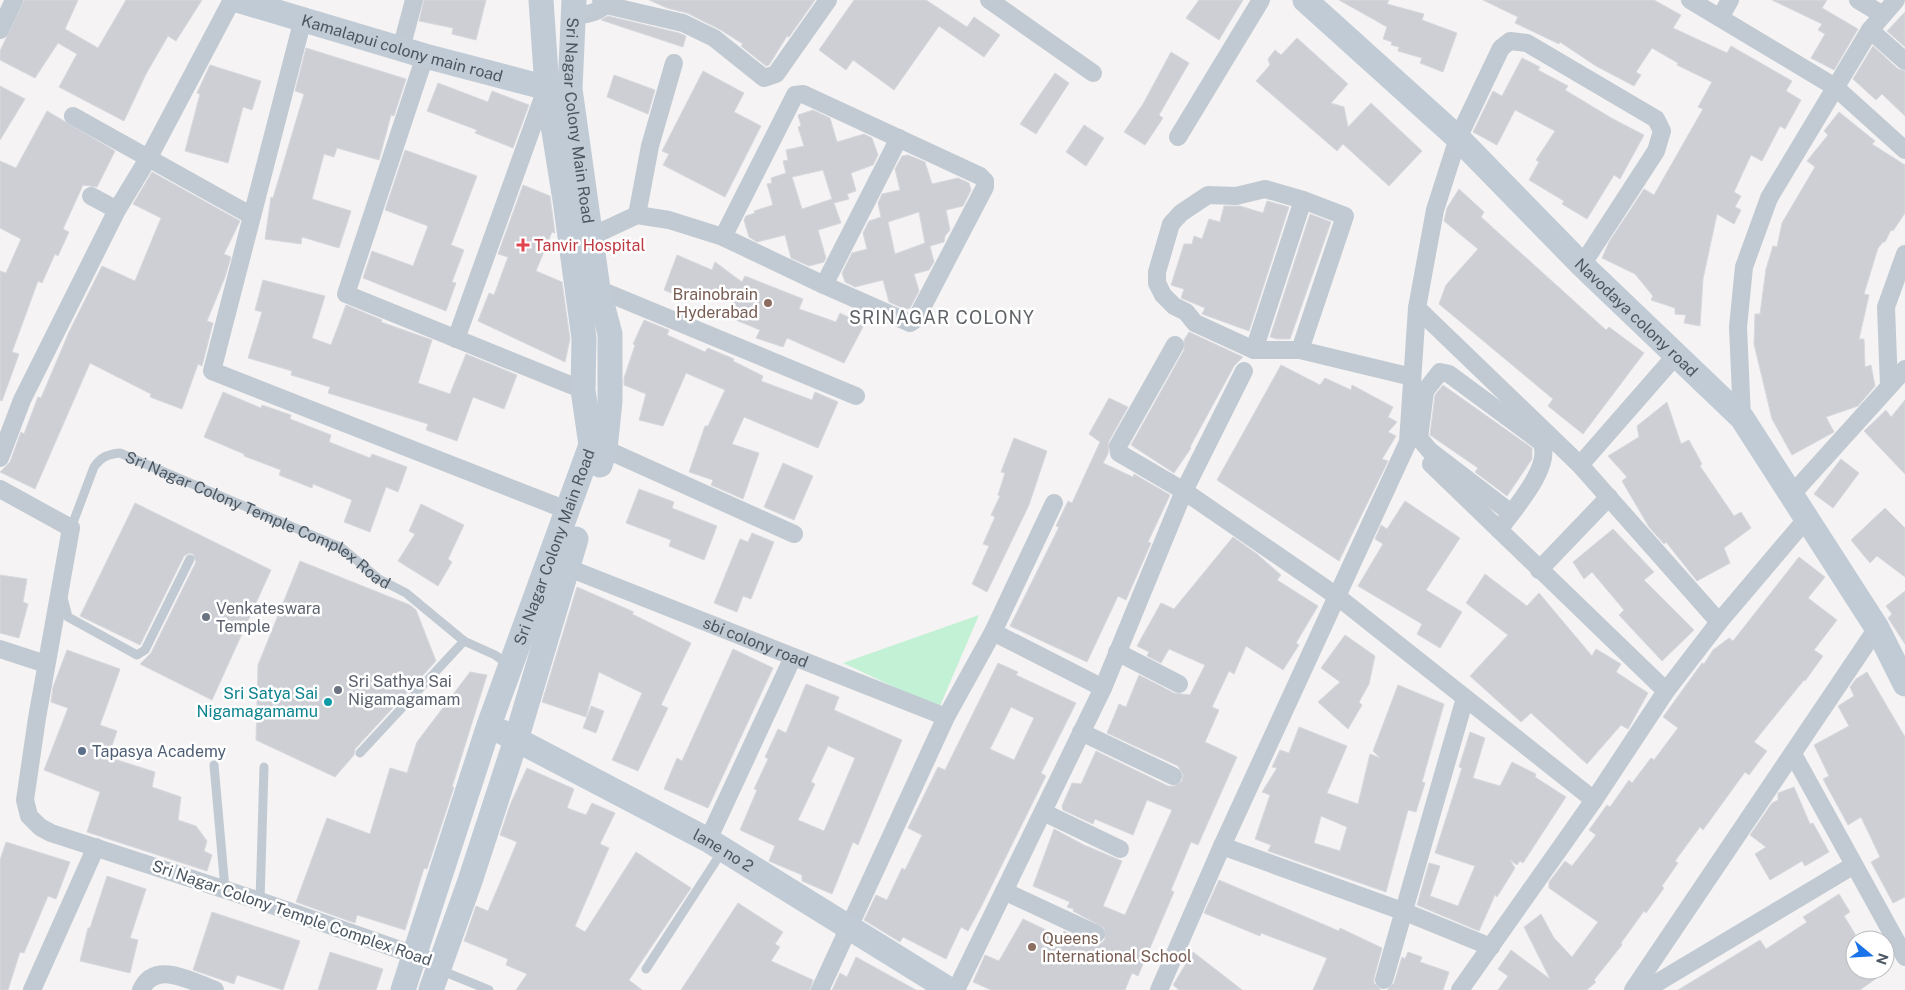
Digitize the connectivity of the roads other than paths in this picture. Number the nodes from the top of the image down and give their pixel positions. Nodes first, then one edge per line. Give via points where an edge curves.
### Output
1 (14, 0) edge
2 (232, 0) edge
3 (238, 0) edge
4 (414, 0) edge
5 (541, 0) edge
6 (828, 0) edge
7 (989, 0) edge
8 (1261, 0) edge
9 (1305, 0) edge
10 (1690, 0) edge
11 (1730, 0) edge
12 (1858, 0) edge
13 (1896, 0) edge
14 (605, 2) edge
15 (574, 8) edge
16 (1883, 15) junction
17 (1720, 18) junction
18 (303, 20) junction
19 (0, 30) edge
20 (1870, 30) junction
21 (401, 48) junction
22 (425, 56) junction
23 (1905, 61) edge
24 (674, 63) dead end
25 (1093, 73) dead end
26 (1835, 87) junction
27 (558, 89) junction
28 (73, 116) dead end
29 (1178, 136) dead end
30 (899, 138) junction
31 (1458, 138) junction
32 (1905, 150) edge
33 (149, 157) junction
34 (91, 196) dead end
35 (1303, 200) junction
36 (118, 210) junction
37 (637, 215) junction
38 (252, 216) junction
39 (592, 236) junction
40 (723, 236) junction
41 (1905, 254) edge
42 (1582, 265) junction
43 (824, 285) junction
44 (598, 290) junction
45 (1417, 308) junction
46 (610, 334) junction
47 (584, 338) junction
48 (456, 339) junction
49 (1175, 345) dead end
50 (1254, 350) junction
51 (1300, 350) junction
52 (1677, 354) junction
53 (1905, 369) edge
54 (1244, 371) dead end
55 (1412, 377) junction
56 (1889, 386) junction
57 (583, 390) junction
58 (856, 396) dead end
59 (1742, 418) junction
60 (1408, 442) junction
61 (605, 449) junction
62 (0, 458) edge
63 (1580, 464) junction
64 (0, 489) edge
65 (1184, 491) junction
66 (1792, 494) junction
67 (1609, 497) junction
68 (1054, 503) dead end
69 (569, 511) junction
70 (1511, 513) junction
71 (1808, 517) junction
72 (71, 528) junction
73 (1499, 530) junction
74 (794, 534) dead end
75 (190, 559) dead end
76 (566, 567) junction
77 (1539, 570) junction
78 (63, 572) junction
79 (1338, 597) junction
80 (1719, 622) junction
81 (1877, 628) junction
82 (992, 632) junction
83 (464, 641) junction
84 (0, 649) edge
85 (1117, 652) junction
86 (793, 658) junction
87 (46, 664) junction
88 (525, 667) junction
89 (1179, 684) dead end
90 (1905, 684) edge
91 (1103, 688) junction
92 (1666, 691) junction
93 (1465, 698) junction
94 (946, 717) junction
95 (489, 726) junction
96 (1082, 732) junction
97 (516, 740) junction
98 (360, 752) dead end
99 (1793, 754) junction
100 (214, 764) dead end
101 (264, 767) dead end
102 (1173, 776) dead end
103 (1594, 800) junction
104 (1043, 812) junction
105 (716, 845) junction
106 (1222, 846) junction
107 (96, 848) junction
108 (1120, 849) dead end
109 (1854, 865) junction
110 (226, 889) junction
111 (1004, 891) junction
112 (260, 901) junction
113 (1405, 912) junction
114 (850, 928) junction
115 (1096, 934) dead end
116 (1491, 947) junction
117 (415, 955) junction
118 (1905, 957) edge
119 (646, 969) dead end
120 (437, 974) edge
121 (1384, 980) dead end
122 (1161, 989) edge
123 (32, 990) edge
124 (141, 990) edge
125 (215, 990) edge
126 (403, 990) edge
127 (489, 990) edge
128 (820, 990) edge
129 (950, 990) edge
130 (956, 990) edge
131 (1460, 990) edge
132 (1633, 990) edge
133 (1646, 990) edge

1 - 19 street
2 - 33 street
3 - 18 main road, Kamalapui colony main road
4 - 21 street
5 - 27 main road, Sri Nagar Colony Main Road
6 - 14 street via 776,74 764,78 714,38 683,23
7 - 25 street
8 - 29 street
9 - 31 main road, Navodaya colony road
10 - 17 street
11 - 17 street
12 - 16 street
13 - 16 street
14 - 15 street via 585,16
15 - 27 main road, Sri Nagar Colony Main Road
16 - 20 street
17 - 26 street
18 - 21 main road, Kamalapui colony main road
18 - 38 street
20 - 23 street
20 - 26 street
21 - 22 main road, Kamalapui colony main road
22 - 27 main road, Kamalapui colony main road
22 - 48 street via 346,294
24 - 37 street via 650,146
26 - 32 street
26 - 59 street via 1769,198 1744,267 1738,327
27 - 39 main road, Sri Nagar Colony Main Road
27 - 47 main road, Sri Nagar Colony Main Road via 565,200
27 - 48 street
28 - 33 street
30 - 40 street via 803,94 795,95
30 - 43 street
30 - 43 street via 980,176 985,187 916,319 910,323
31 - 42 main road, Navodaya colony road
31 - 42 street via 1501,48 1510,41 1526,43 1656,119 1662,130 1656,151
31 - 45 street via 1435,210
33 - 36 street
33 - 38 street
34 - 36 street
35 - 50 street
35 - 50 street via 1265,189 1236,196 1208,194 1171,224 1157,272 1157,283 1163,295 1196,323
35 - 51 street via 1345,216
36 - 62 street via 18,398
37 - 39 street
37 - 40 street via 669,220
38 - 69 street via 212,371
39 - 44 main road, Sri Nagar Colony Main Road
40 - 43 street
41 - 56 street via 1886,307
42 - 52 main road, Navodaya colony road
44 - 46 main road, Sri Nagar Colony Main Road
44 - 58 street
45 - 55 street
45 - 63 street
46 - 47 main road
46 - 61 main road, Sri Nagar Colony Main Road via 610,401
47 - 57 main road, Sri Nagar Colony Main Road
48 - 57 street
49 - 65 street via 1117,450
50 - 51 street
51 - 55 street
52 - 59 main road, Navodaya colony road
52 - 63 street
53 - 56 street
54 - 65 street
55 - 60 street
56 - 66 street
57 - 69 main road, Sri Nagar Colony Main Road via 591,445
59 - 66 main road, Navodaya colony road
60 - 73 street
60 - 79 street
61 - 74 street
61 - 76 main road, Sri Nagar Colony Main Road
63 - 67 street
64 - 72 street
65 - 79 street
65 - 85 street
66 - 71 main road, Navodaya colony road
67 - 77 street
67 - 80 street
68 - 82 street
69 - 88 main road, Sri Nagar Colony Main Road
70 - 70 street via 1536,476 1544,460 1545,449 1541,442 1510,419 1448,374 1440,372 1425,391 1419,438 1430,451
70 - 73 street
71 - 80 street
71 - 81 main road, Navodaya colony road
72 - 78 street, Sri Nagar Colony Temple Complex Road
72 - 83 lane, Sri Nagar Colony Temple Complex Road via 99,459 120,453 342,548 379,579 406,593
73 - 77 street
75 - 78 lane via 145,650 137,655 68,616 62,602 67,582
76 - 86 street, sbi colony road
76 - 88 main road, Sri Nagar Colony Main Road
77 - 92 street
78 - 87 street, Sri Nagar Colony Temple Complex Road
79 - 93 street
79 - 106 street
80 - 92 street
81 - 90 main road, Navodaya colony road
81 - 99 street
82 - 91 street
82 - 94 street
83 - 88 lane, Sri Nagar Colony Temple Complex Road
83 - 98 lane
84 - 87 street
85 - 89 street
85 - 91 street
86 - 94 street, sbi colony road
86 - 105 street
87 - 107 street, Sri Nagar Colony Temple Complex Road via 25,800 29,816 40,827
88 - 95 main road, Sri Nagar Colony Main Road
88 - 97 main road, Sri Nagar Colony Main Road
91 - 96 street
92 - 103 street
93 - 103 street
93 - 113 street
94 - 114 street
95 - 97 main road, lane no 2
95 - 117 main road, Sri Nagar Colony Main Road
96 - 102 street
96 - 104 street
97 - 105 main road, lane no 2
97 - 120 main road, Sri Nagar Colony Main Road
99 - 109 street
99 - 132 street
100 - 110 lane
101 - 112 lane
103 - 116 street
104 - 108 street
104 - 111 street
105 - 114 main road, lane no 2
105 - 119 lane
106 - 113 street
106 - 122 street
107 - 110 street, Sri Nagar Colony Temple Complex Road
107 - 123 street
109 - 118 street
109 - 133 street
110 - 112 street, Sri Nagar Colony Temple Complex Road
111 - 115 street
111 - 130 street
112 - 117 street, Sri Nagar Colony Temple Complex Road
113 - 116 street
113 - 121 street
114 - 128 street
114 - 129 main road, lane no 2
116 - 131 street
117 - 120 street, Sri Nagar Colony Temple Complex Road
117 - 126 main road, Sri Nagar Colony Main Road
120 - 127 lane
124 - 125 street via 153,976 162,974 172,974

